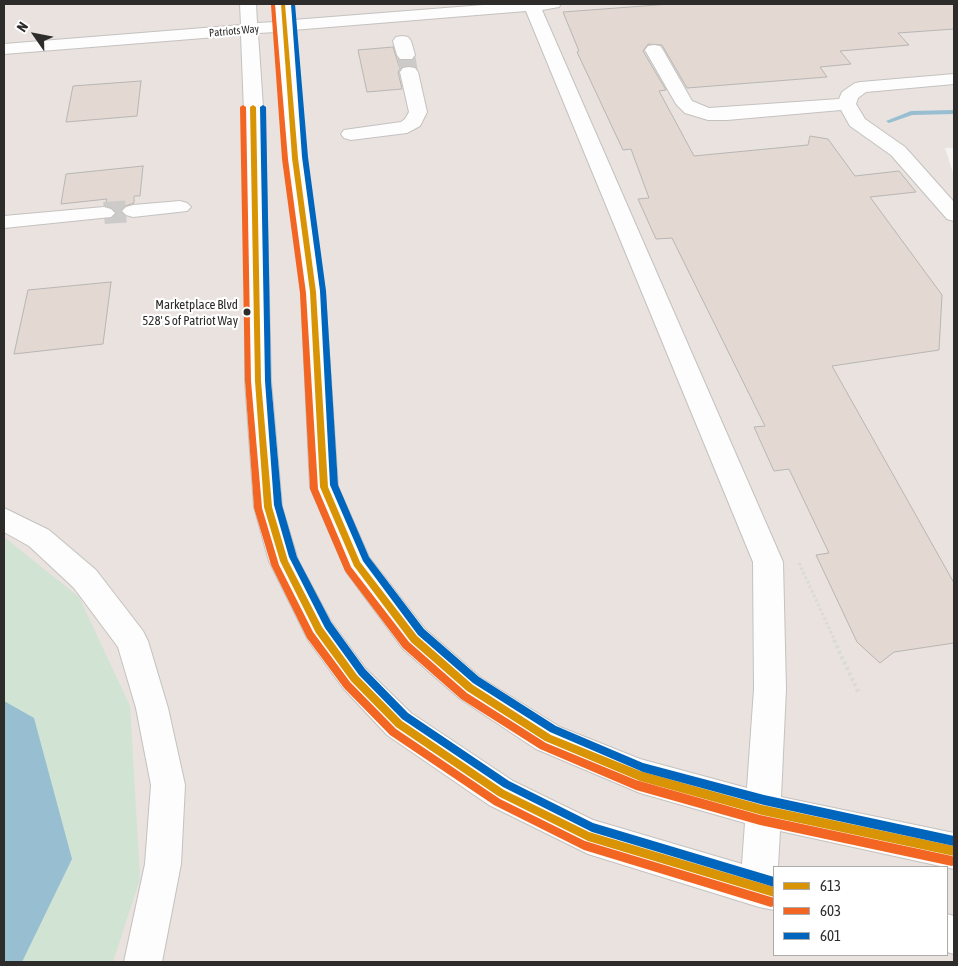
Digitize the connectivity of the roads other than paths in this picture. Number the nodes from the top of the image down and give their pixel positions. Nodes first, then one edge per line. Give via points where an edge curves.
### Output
1 (412, 4) edge
2 (539, 4) edge
3 (284, 15) edge
4 (248, 17) edge
5 (23, 31) dead end
6 (4, 49) edge
7 (654, 50) dead end
8 (406, 56) tunnel mouth
9 (954, 79) edge
10 (847, 104) junction
11 (351, 134) dead end
12 (180, 207) dead end
13 (133, 210) tunnel mouth
14 (104, 213) tunnel mouth
15 (954, 215) edge
16 (4, 222) edge
17 (4, 519) edge
18 (762, 810) junction
19 (954, 851) edge
20 (767, 890) edge
21 (143, 962) edge

1 - 3 main road, Patriots Way
2 - 3 main road, Patriots Way
2 - 18 main road via 768,562 770,689
3 - 4 main road, Patriots Way
3 - 18 main road via 295,158 313,292 324,487 357,564 414,639 470,688 548,738 640,776
4 - 5 main road, Patriots Way
4 - 6 main road, Patriots Way
4 - 20 main road via 255,137 258,381 268,507 284,561 319,630 354,678 399,724 501,793 588,836
7 - 10 main road via 685,104 708,114
8 - 11 main road via 418,112 413,122 407,127
9 - 10 main road via 861,87 849,96
10 - 15 main road via 857,122 898,150
12 - 13 main road
14 - 16 main road
17 - 21 main road via 39,538 85,579 132,641 152,708 168,785 163,864
18 - 19 main road
18 - 20 main road

